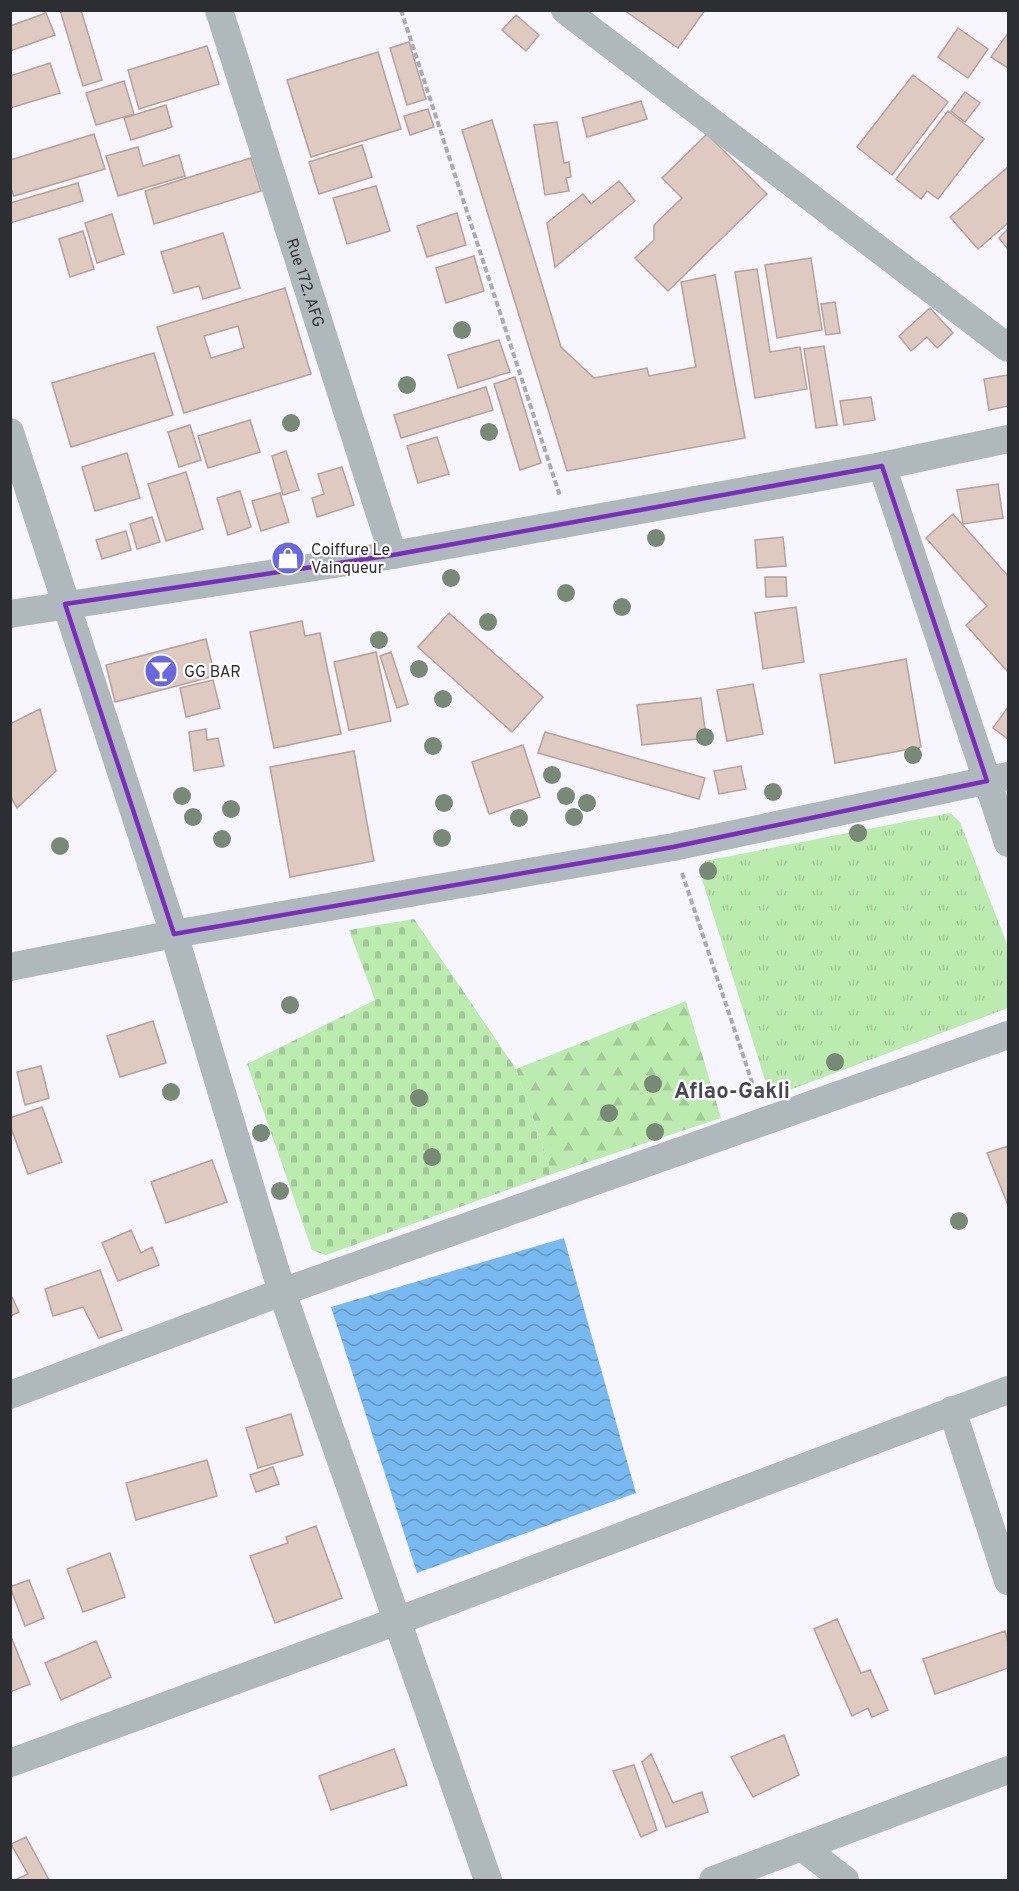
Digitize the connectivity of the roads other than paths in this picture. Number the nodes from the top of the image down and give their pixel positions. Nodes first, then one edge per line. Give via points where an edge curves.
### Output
1 (219, 10) edge
2 (565, 10) edge
3 (1008, 348) edge
4 (10, 432) edge
5 (1008, 440) edge
6 (882, 466) junction
7 (393, 555) junction
8 (65, 604) junction
9 (10, 614) edge
10 (998, 778) edge
11 (1008, 843) edge
12 (174, 934) junction
13 (10, 967) edge
14 (1008, 1035) edge
15 (282, 1292) junction
16 (1008, 1390) edge
17 (10, 1395) edge
18 (952, 1410) junction
19 (1008, 1581) edge
20 (397, 1621) junction
21 (10, 1763) edge
22 (1008, 1770) edge
23 (803, 1848) junction
24 (488, 1881) edge
25 (713, 1881) edge
26 (845, 1881) edge

1 - 7 street, Rue 172. AFG
2 - 3 street
4 - 8 street
5 - 6 street
6 - 7 street
6 - 10 street
7 - 8 street
8 - 9 street
8 - 12 street
10 - 11 street
10 - 12 street via 673,847
12 - 13 street
12 - 15 street
14 - 15 street
15 - 17 street
15 - 20 street
16 - 18 street
18 - 19 street
18 - 20 street
20 - 21 street
20 - 24 street
22 - 23 street
23 - 25 street
23 - 26 street

